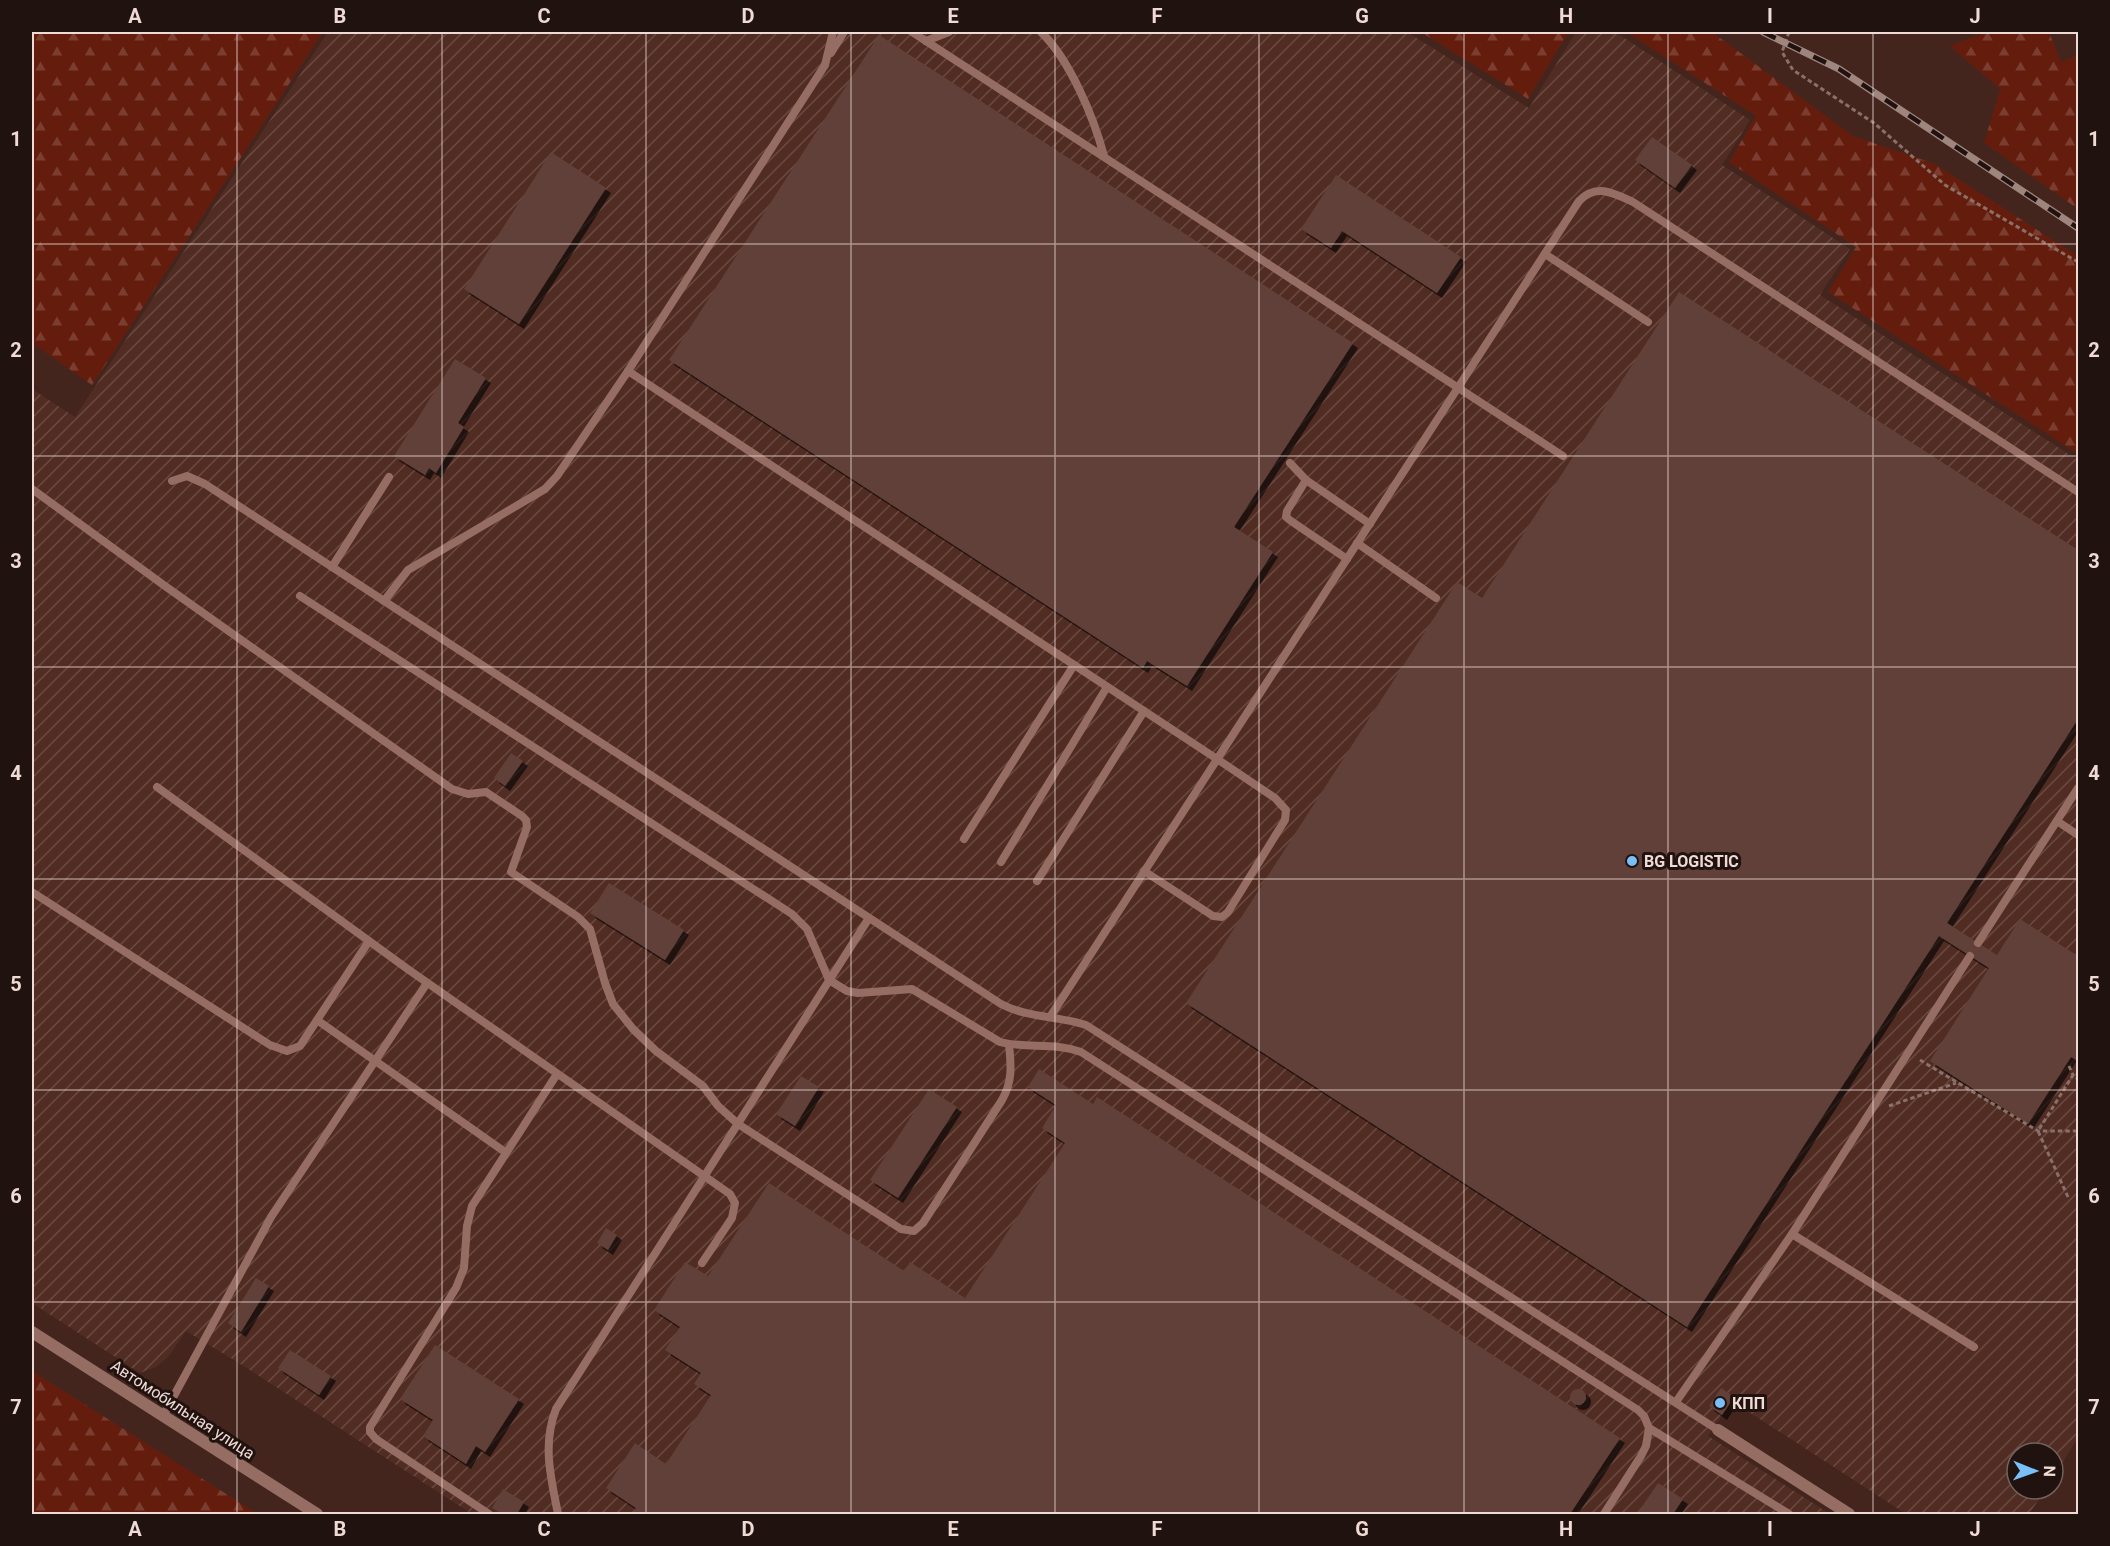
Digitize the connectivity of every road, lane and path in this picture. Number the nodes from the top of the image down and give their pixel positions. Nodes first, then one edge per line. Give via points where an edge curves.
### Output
1 (833, 32) edge
2 (844, 32) edge
3 (912, 32) edge
4 (949, 32) edge
5 (1041, 32) edge
6 (1789, 32) edge
7 (926, 41) junction
8 (825, 65) junction
9 (1104, 156) junction
10 (1545, 254) junction
11 (2079, 262) edge
12 (1648, 322) dead end
13 (628, 371) junction
14 (1459, 387) junction
15 (1563, 456) dead end
16 (1290, 463) dead end
17 (389, 477) dead end
18 (1306, 480) junction
19 (172, 481) dead end
20 (32, 489) edge
21 (2079, 492) edge
22 (1370, 524) junction
23 (1357, 543) junction
24 (1347, 559) junction
25 (332, 567) junction
26 (300, 596) dead end
27 (1436, 598) dead end
28 (384, 601) junction
29 (1074, 665) junction
30 (1107, 687) junction
31 (1144, 711) junction
32 (1217, 759) junction
33 (156, 787) dead end
34 (2079, 788) edge
35 (2057, 821) junction
36 (2079, 835) edge
37 (964, 840) dead end
38 (1001, 862) dead end
39 (1144, 871) junction
40 (1037, 881) dead end
41 (32, 892) edge
42 (869, 918) junction
43 (369, 941) junction
44 (1978, 943) dead end
45 (1970, 956) dead end
46 (829, 980) junction
47 (427, 983) junction
48 (1050, 1017) junction
49 (317, 1020) junction
50 (1009, 1044) junction
51 (374, 1060) junction
52 (1920, 1060) dead end
53 (2069, 1066) dead end
54 (557, 1074) junction
55 (2073, 1076) junction
56 (2079, 1080) edge
57 (1956, 1083) junction
58 (1883, 1108) dead end
59 (738, 1124) junction
60 (2038, 1131) junction
61 (2079, 1131) edge
62 (506, 1152) junction
63 (704, 1177) junction
64 (2068, 1197) dead end
65 (1792, 1234) junction
66 (702, 1263) dead end
67 (32, 1332) edge
68 (1974, 1347) dead end
69 (1676, 1402) junction
70 (164, 1416) junction
71 (1649, 1428) junction
72 (1718, 1430) joint
73 (317, 1515) edge
74 (489, 1515) edge
75 (558, 1515) edge
76 (1604, 1515) edge
77 (1789, 1515) edge
78 (1849, 1515) edge

1 - 8 lane
2 - 8 lane
3 - 7 lane
4 - 7 lane
5 - 9 lane via 1079,90 1097,129
6 - 11 path via 1782,51 1793,70 1874,123 1945,185
7 - 9 lane
8 - 13 lane
9 - 14 lane
10 - 12 lane
10 - 14 lane
10 - 21 lane via 1585,195 1600,190 1618,194
13 - 28 lane via 545,489 408,570
13 - 29 lane
14 - 15 lane
14 - 22 lane
16 - 18 lane
17 - 25 lane
18 - 22 lane
18 - 24 lane via 1286,517
19 - 25 lane via 187,476 196,478
20 - 59 lane via 452,789 468,794 486,792 522,816 527,827 511,872 590,929 613,1004 648,1044 703,1086
22 - 23 lane
23 - 24 lane
23 - 27 lane
24 - 32 lane
25 - 28 lane
26 - 46 lane via 792,914 807,929
28 - 42 lane
29 - 30 lane
29 - 37 lane
30 - 31 lane
30 - 38 lane
31 - 32 lane
31 - 40 lane
32 - 39 lane
32 - 39 lane via 1284,805 1287,815 1228,912 1222,917 1213,916
33 - 43 lane
34 - 35 lane
35 - 36 lane
35 - 44 lane
39 - 48 lane
41 - 49 lane via 270,1045 287,1051 300,1046
42 - 46 lane
42 - 48 lane via 1001,1004 1016,1012
43 - 47 lane
43 - 49 lane
45 - 65 lane
46 - 50 lane via 852,993 912,989 992,1038
46 - 59 lane
47 - 51 lane
47 - 54 lane
48 - 69 lane via 1086,1025
49 - 51 lane
50 - 59 lane via 1009,1089 923,1223 914,1231 902,1229
50 - 71 lane via 1056,1045 1081,1052 1638,1410
51 - 62 lane
51 - 70 lane via 271,1217
52 - 57 path
53 - 55 path
54 - 62 lane
54 - 63 lane
55 - 56 path
55 - 60 path
57 - 58 path
57 - 60 path
59 - 63 lane
60 - 61 path
60 - 64 path
62 - 74 lane via 472,1206 464,1268 456,1288 370,1427 376,1439
63 - 66 lane via 730,1194 735,1203 732,1218
63 - 75 lane via 556,1409 548,1446
65 - 68 lane
65 - 69 lane
67 - 70 street, Автомобильная улица
69 - 72 lane
70 - 73 street, Автомобильная улица
71 - 76 lane via 1641,1456
71 - 77 lane
72 - 78 street

